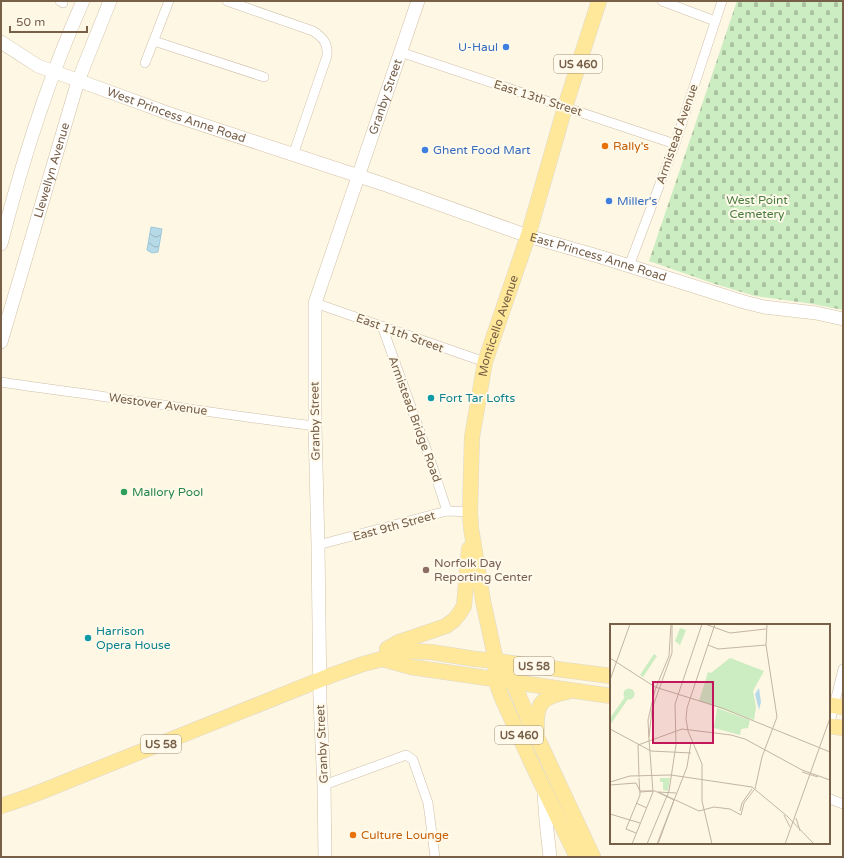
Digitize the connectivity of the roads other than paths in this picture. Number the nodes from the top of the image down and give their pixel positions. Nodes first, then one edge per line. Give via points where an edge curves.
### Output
1 (83, 1) edge
2 (110, 1) edge
3 (169, 1) edge
4 (228, 1) edge
5 (418, 1) edge
6 (599, 1) edge
7 (662, 1) edge
8 (722, 1) edge
9 (715, 21) junction
10 (154, 40) junction
11 (1, 42) edge
12 (400, 52) junction
13 (145, 63) dead end
14 (55, 72) junction
15 (264, 77) dead end
16 (78, 80) junction
17 (565, 107) junction
18 (675, 144) junction
19 (293, 154) junction
20 (358, 176) junction
21 (528, 236) junction
22 (1, 244) edge
23 (629, 266) junction
24 (315, 303) junction
25 (843, 319) edge
26 (382, 326) junction
27 (1, 342) edge
28 (485, 362) junction
29 (1, 382) edge
30 (315, 426) junction
31 (447, 512) junction
32 (470, 512) junction
33 (471, 528) junction
34 (318, 545) junction
35 (382, 659) junction
36 (496, 661) junction
37 (363, 664) junction
38 (843, 668) edge
39 (610, 676) edge
40 (495, 679) junction
41 (320, 680) junction
42 (513, 682) junction
43 (574, 690) junction
44 (610, 696) edge
45 (835, 706) edge
46 (830, 723) edge
47 (830, 726) edge
48 (843, 728) edge
49 (538, 737) junction
50 (324, 785) junction
51 (544, 790) junction
52 (830, 799) edge
53 (843, 804) edge
54 (1, 806) edge
55 (325, 857) edge
56 (435, 857) edge
57 (550, 857) edge
58 (577, 857) edge
59 (593, 857) edge

1 - 14 street
2 - 16 street, Llewellyn Avenue
3 - 10 street
4 - 19 street via 314,31 325,43 327,56
5 - 12 street, Granby Street
6 - 17 main road, Monticello Avenue / US 460
7 - 9 street
8 - 9 street, Armistead Avenue
9 - 18 street, Armistead Avenue
10 - 13 street
10 - 15 street
11 - 14 street, West Princess Anne Road via 38,66
12 - 17 street, East 13th Street
12 - 20 street, Granby Street
14 - 16 street, West Princess Anne Road
14 - 22 street via 30,144
16 - 19 street, West Princess Anne Road via 173,115
16 - 27 street, Llewellyn Avenue
17 - 18 street, East 13th Street
17 - 21 main road, Monticello Avenue / US 460
18 - 23 street, Armistead Avenue
19 - 20 street, West Princess Anne Road
20 - 21 street, East Princess Anne Road
20 - 24 street, Granby Street
21 - 23 street, East Princess Anne Road
21 - 28 main road, Monticello Avenue / US 460
23 - 25 street, East Princess Anne Road via 764,307
24 - 26 street, East 11th Street
24 - 30 street, Granby Street
26 - 28 street, East 11th Street
26 - 31 street, Armistead Bridge Road
28 - 32 main road, Monticello Avenue / US 460 via 472,437
29 - 30 street, Westover Avenue
30 - 34 street, Granby Street
31 - 32 street, East 9th Street
31 - 34 street, East 9th Street
32 - 33 main road, Monticello Avenue / US 460
33 - 36 main road, Monticello Avenue / US 460
33 - 37 main road via 464,606 460,614 446,626 399,642
34 - 41 street, Granby Street
35 - 36 main road, US 58 via 408,650
35 - 37 main road, US 58
35 - 40 main road, US 58 via 411,667
36 - 39 main road, US 58
36 - 40 main road, Monticello Avenue / US 460
36 - 42 main road, Monticello Avenue / US 460
37 - 41 main road, US 58
38 - 45 street
40 - 42 main road, US 58
40 - 51 main road, Monticello Avenue / US 460
41 - 50 street, Granby Street
41 - 54 main road, US 58 via 48,790
42 - 43 main road, US 58
42 - 49 main road, Monticello Avenue / US 460
43 - 44 main road, US 58
43 - 49 main road via 555,694 544,700 537,711
45 - 46 street
47 - 48 main road
49 - 59 main road, Monticello Avenue / US 460
50 - 55 street, Granby Street
50 - 56 street via 406,755 413,760 428,803
51 - 57 street, Monticello Avenue
51 - 58 main road, Monticello Avenue / US 460
52 - 53 street

